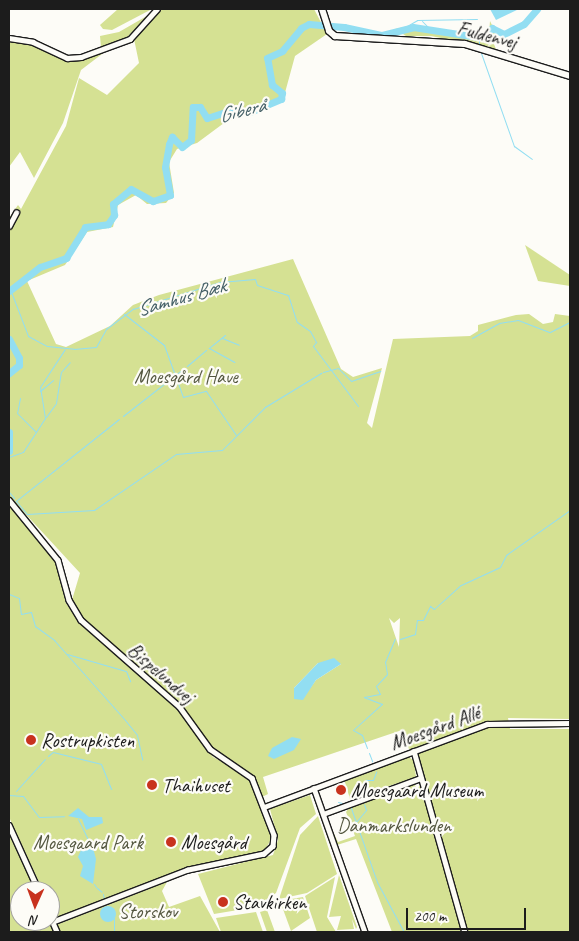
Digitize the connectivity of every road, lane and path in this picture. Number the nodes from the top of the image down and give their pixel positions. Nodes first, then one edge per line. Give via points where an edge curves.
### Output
1 (157, 9) edge
2 (322, 9) edge
3 (9, 38) edge
4 (570, 76) edge
5 (16, 214) dead end
6 (9, 226) edge
7 (9, 500) edge
8 (570, 723) edge
9 (414, 751) junction
10 (421, 778) junction
11 (314, 788) junction
12 (264, 807) junction
13 (323, 814) junction
14 (9, 825) edge
15 (34, 881) edge
16 (60, 919) edge
17 (365, 932) edge
18 (465, 932) edge

1 - 3 street via 130,39 81,57 67,58 33,42
2 - 4 street, Fuldenvej via 328,28 376,40 412,38 465,44
5 - 6 street
7 - 12 street, Bispelundvej via 58,560 69,600 81,620 179,706 210,749 252,778
8 - 9 street, Moesgård Allé via 496,722
9 - 10 street
9 - 11 street, Moesgård Allé
10 - 13 street
10 - 18 street
11 - 12 street, Moesgård Allé
11 - 13 street
12 - 16 street, Bispelundvej via 274,842 264,854 188,870
13 - 17 street
14 - 15 street

